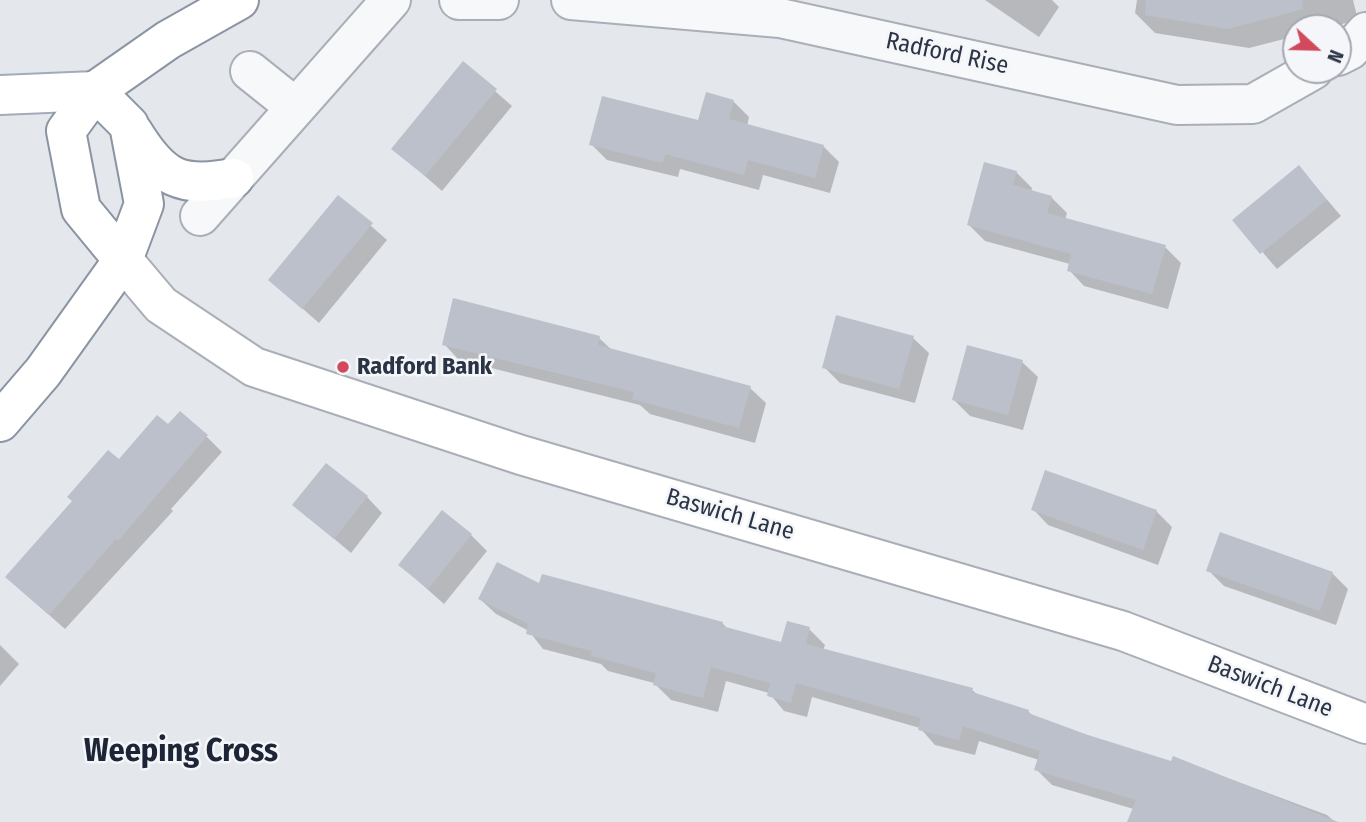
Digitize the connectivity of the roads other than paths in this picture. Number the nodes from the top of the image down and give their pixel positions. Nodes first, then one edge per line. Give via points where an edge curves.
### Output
1 (239, 0) edge
2 (391, 0) edge
3 (459, 0) edge
4 (499, 0) edge
5 (571, 0) edge
6 (1366, 32) edge
7 (1352, 48) edge
8 (250, 71) dead end
9 (1288, 84) edge
10 (95, 90) junction
11 (0, 95) edge
12 (295, 107) junction
13 (129, 125) junction
14 (234, 178) junction
15 (200, 216) dead end
16 (123, 260) junction
17 (0, 422) edge
18 (1366, 724) edge

1 - 10 main road via 168,40
2 - 12 street
3 - 4 street
5 - 9 street, Radford Rise via 780,18 1177,105 1253,104
6 - 7 street
8 - 12 street
10 - 11 main road
10 - 13 main road
10 - 16 main road via 65,131 81,209
12 - 14 street
13 - 14 main road via 150,159 167,174 186,182
13 - 16 main road via 144,204
14 - 15 street
16 - 17 main road via 43,372
16 - 18 main road, Baswich Lane via 161,305 254,368 521,456 1123,631

